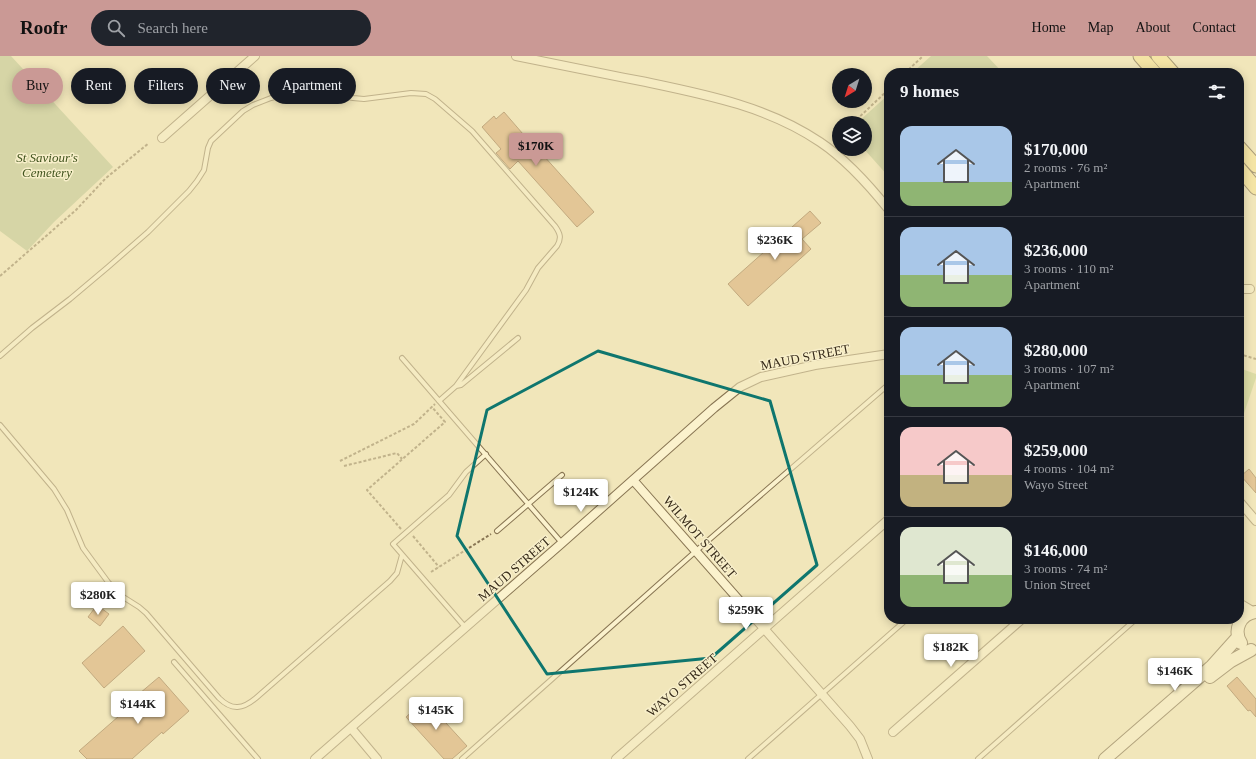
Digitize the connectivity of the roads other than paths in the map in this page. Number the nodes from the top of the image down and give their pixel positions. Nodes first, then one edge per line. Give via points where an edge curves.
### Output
1 (254, 56) edge
2 (516, 56) edge
3 (1140, 56) edge
4 (1158, 56) edge
5 (1151, 68) edge
6 (1169, 68) edge
7 (162, 138) dead end
8 (1244, 153) edge
9 (1256, 166) edge
10 (1244, 174) edge
11 (1256, 188) edge
12 (884, 204) edge
13 (1244, 289) edge
14 (1250, 289) dead end
15 (518, 338) dead end
16 (884, 355) edge
17 (0, 356) edge
18 (402, 358) dead end
19 (456, 386) junction
20 (884, 388) edge
21 (439, 400) junction
22 (0, 425) edge
23 (486, 454) junction
24 (562, 475) dead end
25 (633, 480) junction
26 (528, 504) junction
27 (1244, 507) edge
28 (1256, 520) edge
29 (884, 523) edge
30 (497, 531) road end
31 (562, 543) junction
32 (696, 551) junction
33 (402, 555) junction
34 (1244, 606) edge
35 (1255, 612) edge
36 (1244, 617) edge
37 (901, 624) edge
38 (1016, 624) edge
39 (1130, 624) edge
40 (1238, 624) edge
41 (466, 628) junction
42 (764, 628) junction
43 (1238, 636) junction
44 (1253, 651) edge
45 (174, 662) dead end
46 (822, 693) junction
47 (351, 728) junction
48 (893, 732) dead end
49 (258, 759) edge
50 (315, 759) edge
51 (377, 759) edge
52 (462, 759) edge
53 (616, 759) edge
54 (748, 759) edge
55 (868, 759) edge
56 (978, 759) edge
57 (1105, 759) edge
58 (1117, 759) edge

1 - 7 street
2 - 12 street via 720,98 760,111 791,124 821,142 846,162
3 - 5 main road
4 - 6 main road
8 - 9 main road
10 - 11 main road
13 - 14 street
15 - 19 lane via 461,385
16 - 25 street, MAUD STREET via 791,369 753,380 727,397
17 - 19 lane via 87,286 148,232 197,182 204,170 211,141 248,108 258,102 304,90 358,99 417,93 426,94 434,99 472,131 560,234 557,246 538,268 526,290
18 - 21 lane
19 - 21 lane
20 - 32 lane
21 - 23 lane
22 - 33 lane via 54,488 84,548 108,582 120,595 142,610 219,698 229,706 245,706 256,698 390,581 398,573
23 - 26 lane
23 - 33 lane via 466,472 449,495 393,544
24 - 26 lane
25 - 31 street, MAUD STREET
25 - 32 street, WILMOT STREET
26 - 30 lane
26 - 31 lane
27 - 28 street
29 - 42 street, WAYO STREET
31 - 41 street, MAUD STREET
32 - 42 street, WILMOT STREET
32 - 52 lane
33 - 41 lane
34 - 35 street
35 - 36 main road
37 - 46 lane
38 - 48 street
39 - 56 lane
40 - 43 main road
41 - 47 street, MAUD STREET
42 - 46 street, WILMOT STREET
42 - 53 street, WAYO STREET
43 - 44 main road via 1241,642
43 - 57 main road via 1212,666
44 - 58 main road via 1220,669
45 - 49 lane
46 - 54 lane
46 - 55 street, WILMOT STREET via 855,732
47 - 50 street, MAUD STREET
47 - 51 street

